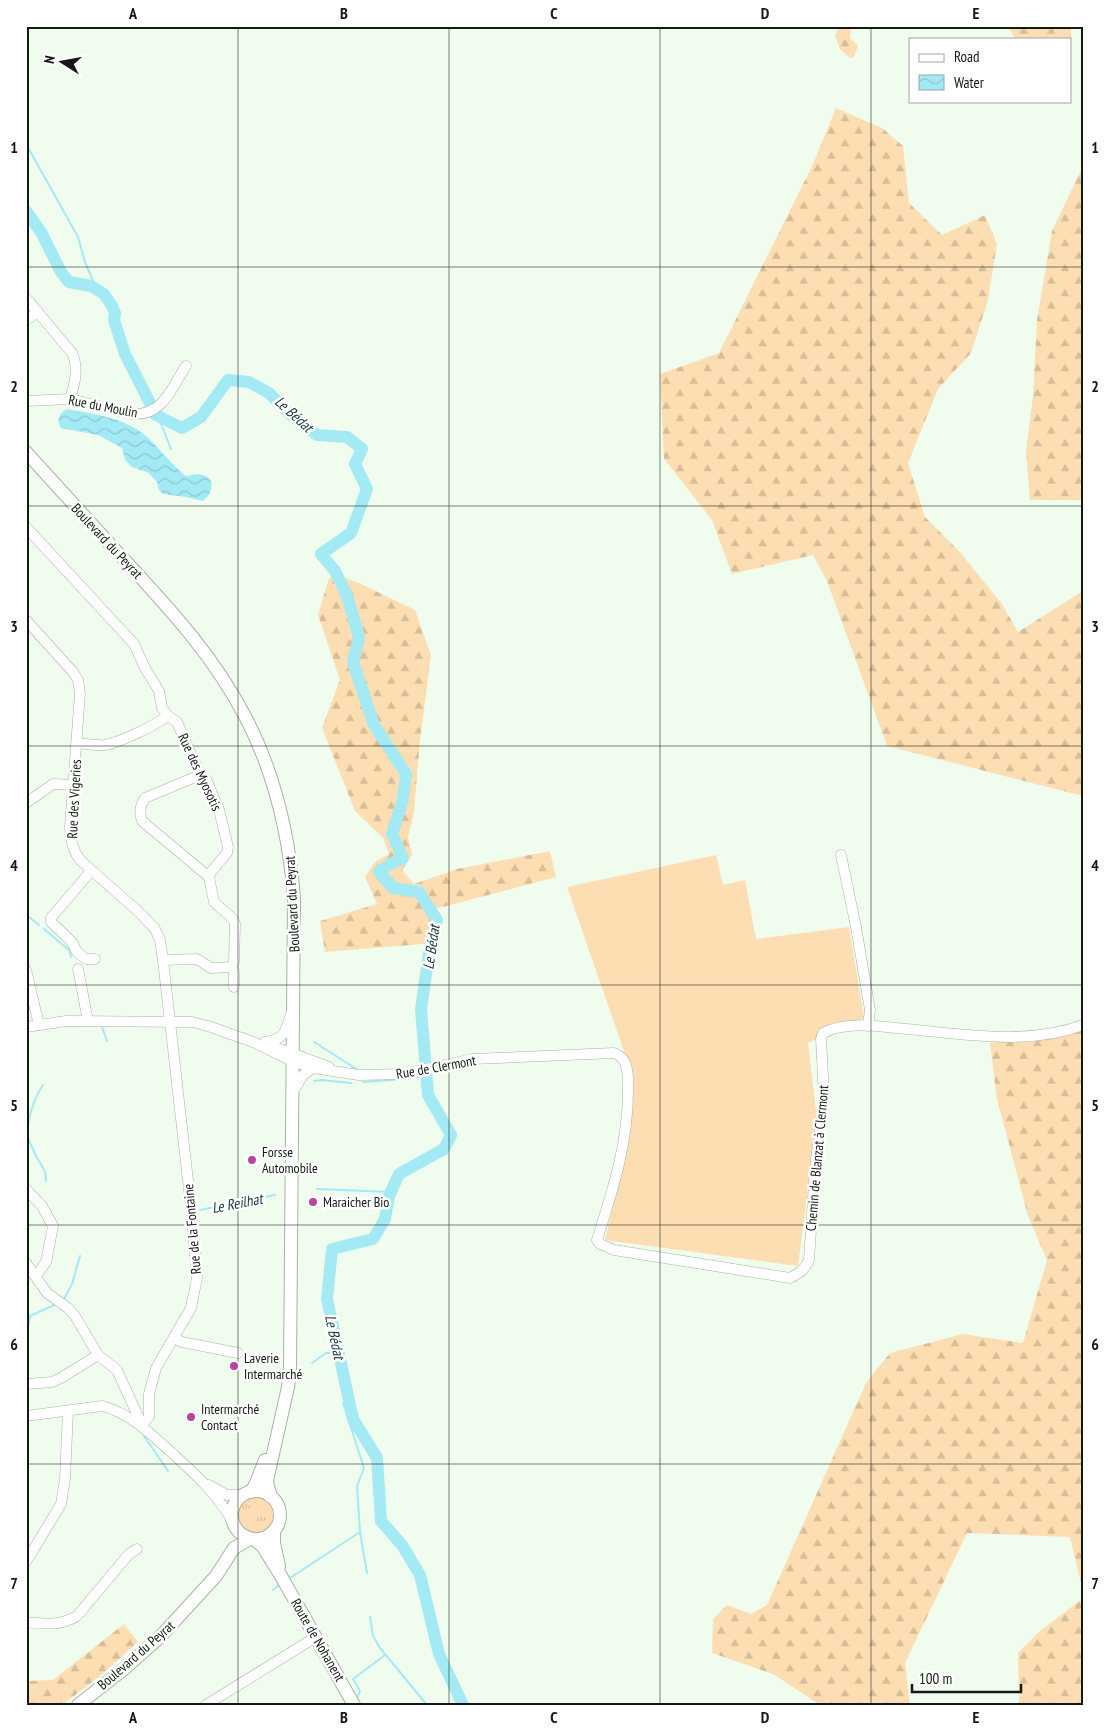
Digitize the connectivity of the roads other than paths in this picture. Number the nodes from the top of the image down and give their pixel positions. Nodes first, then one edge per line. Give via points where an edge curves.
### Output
1 (26, 298) edge
2 (38, 312) junction
3 (26, 320) edge
4 (186, 366) dead end
5 (70, 399) junction
6 (26, 401) edge
7 (26, 452) edge
8 (26, 527) edge
9 (26, 620) edge
10 (168, 716) junction
11 (77, 743) junction
12 (200, 775) junction
13 (74, 785) junction
14 (26, 803) edge
15 (841, 855) dead end
16 (91, 871) junction
17 (209, 877) junction
18 (95, 959) dead end
19 (164, 960) junction
20 (78, 968) dead end
21 (232, 968) junction
22 (26, 970) edge
23 (234, 986) dead end
24 (294, 1006) junction
25 (88, 1021) junction
26 (170, 1021) junction
27 (39, 1025) junction
28 (868, 1026) junction
29 (1083, 1026) edge
30 (26, 1027) edge
31 (258, 1042) junction
32 (292, 1057) junction
33 (622, 1057) joint
34 (313, 1068) junction
35 (343, 1073) junction
36 (293, 1093) junction
37 (26, 1189) edge
38 (26, 1263) edge
39 (36, 1276) junction
40 (290, 1324) junction
41 (174, 1338) junction
42 (238, 1354) dead end
43 (98, 1355) junction
44 (26, 1384) edge
45 (68, 1411) junction
46 (26, 1416) edge
47 (142, 1425) junction
48 (203, 1481) junction
49 (247, 1493) junction
50 (271, 1497) junction
51 (233, 1524) junction
52 (274, 1531) junction
53 (252, 1539) junction
54 (137, 1549) dead end
55 (28, 1556) edge
56 (281, 1576) junction
57 (192, 1603) junction
58 (26, 1622) edge
59 (316, 1638) junction
60 (78, 1705) edge
61 (206, 1705) edge
62 (354, 1705) edge

1 - 2 street
2 - 3 street
2 - 5 street via 76,360
4 - 5 street, Rue du Moulin via 159,407 142,415
5 - 6 street, Rue du Moulin
7 - 24 main road, Boulevard du Peyrat via 178,617 204,651 247,720 274,785 291,858
8 - 10 street, Rue des Myosotis via 134,644
9 - 11 street, Rue des Vigeries via 78,680
10 - 11 street via 104,745
10 - 12 street, Rue des Myosotis via 177,722
11 - 13 street, Rue des Vigeries
12 - 17 street, Rue des Myosotis via 206,780 219,810 228,847
12 - 17 street via 145,798 140,815 142,821
13 - 14 street via 53,784
13 - 16 street, Rue des Vigeries via 70,840 76,855
15 - 28 street via 870,1010
16 - 18 street via 50,922 72,942 77,952 86,959
16 - 19 street, Rue des Vigeries via 140,912 155,929
17 - 21 street via 214,902 233,919
19 - 21 street via 197,959 211,968
19 - 26 street, Rue des Vigeries
20 - 25 street
21 - 23 street
22 - 27 street
24 - 31 street via 277,1041
24 - 32 main road, Boulevard du Peyrat
25 - 26 street
25 - 27 street
26 - 31 street via 192,1022
26 - 41 street, Rue de la Fontaine via 197,1278 191,1308
27 - 30 street
28 - 29 street, Chemin de Blanzat à Clermont via 988,1036 1029,1036
28 - 33 street, Chemin de Blanzat à Clermont via 830,1030 823,1033 821,1039 824,1096 809,1260 800,1273 790,1278 614,1250 600,1244 597,1240 614,1188 627,1125 628,1079
31 - 32 street
32 - 34 street, Rue de Clermont
32 - 35 street
32 - 36 main road, Boulevard du Peyrat
33 - 35 street, Rue de Clermont via 614,1053 472,1059 403,1074
34 - 35 street, Rue de Clermont
34 - 36 street via 303,1075
36 - 40 main road, Boulevard du Peyrat
37 - 39 street via 42,1206 53,1226 46,1262
38 - 39 street
39 - 43 street via 47,1292 75,1316
40 - 49 main road, Boulevard du Peyrat via 282,1385 267,1455 256,1483
40 - 50 main road, Boulevard du Peyrat via 288,1387 267,1482
41 - 42 street
41 - 47 street, Rue de la Fontaine via 156,1368 149,1394 148,1417
43 - 44 street via 57,1380
43 - 47 street via 117,1370
45 - 46 street
45 - 47 street via 102,1406
45 - 55 street via 63,1496 58,1511
47 - 48 street
48 - 49 street via 227,1495
48 - 51 street
49 - 50 main road via 262,1492
49 - 51 main road via 234,1504
50 - 52 main road via 279,1511 279,1522
51 - 53 main road via 240,1534
51 - 57 main road, Boulevard du Peyrat via 227,1545
52 - 53 main road via 268,1536
52 - 56 main road, Route de Nohanent
53 - 56 main road, Route de Nohanent via 263,1547
53 - 57 main road, Boulevard du Peyrat via 234,1548 216,1576
54 - 58 street via 128,1554 78,1616 58,1623
56 - 59 main road, Route de Nohanent
57 - 60 main road, Boulevard du Peyrat via 160,1637
59 - 61 street
59 - 62 main road, Route de Nohanent

